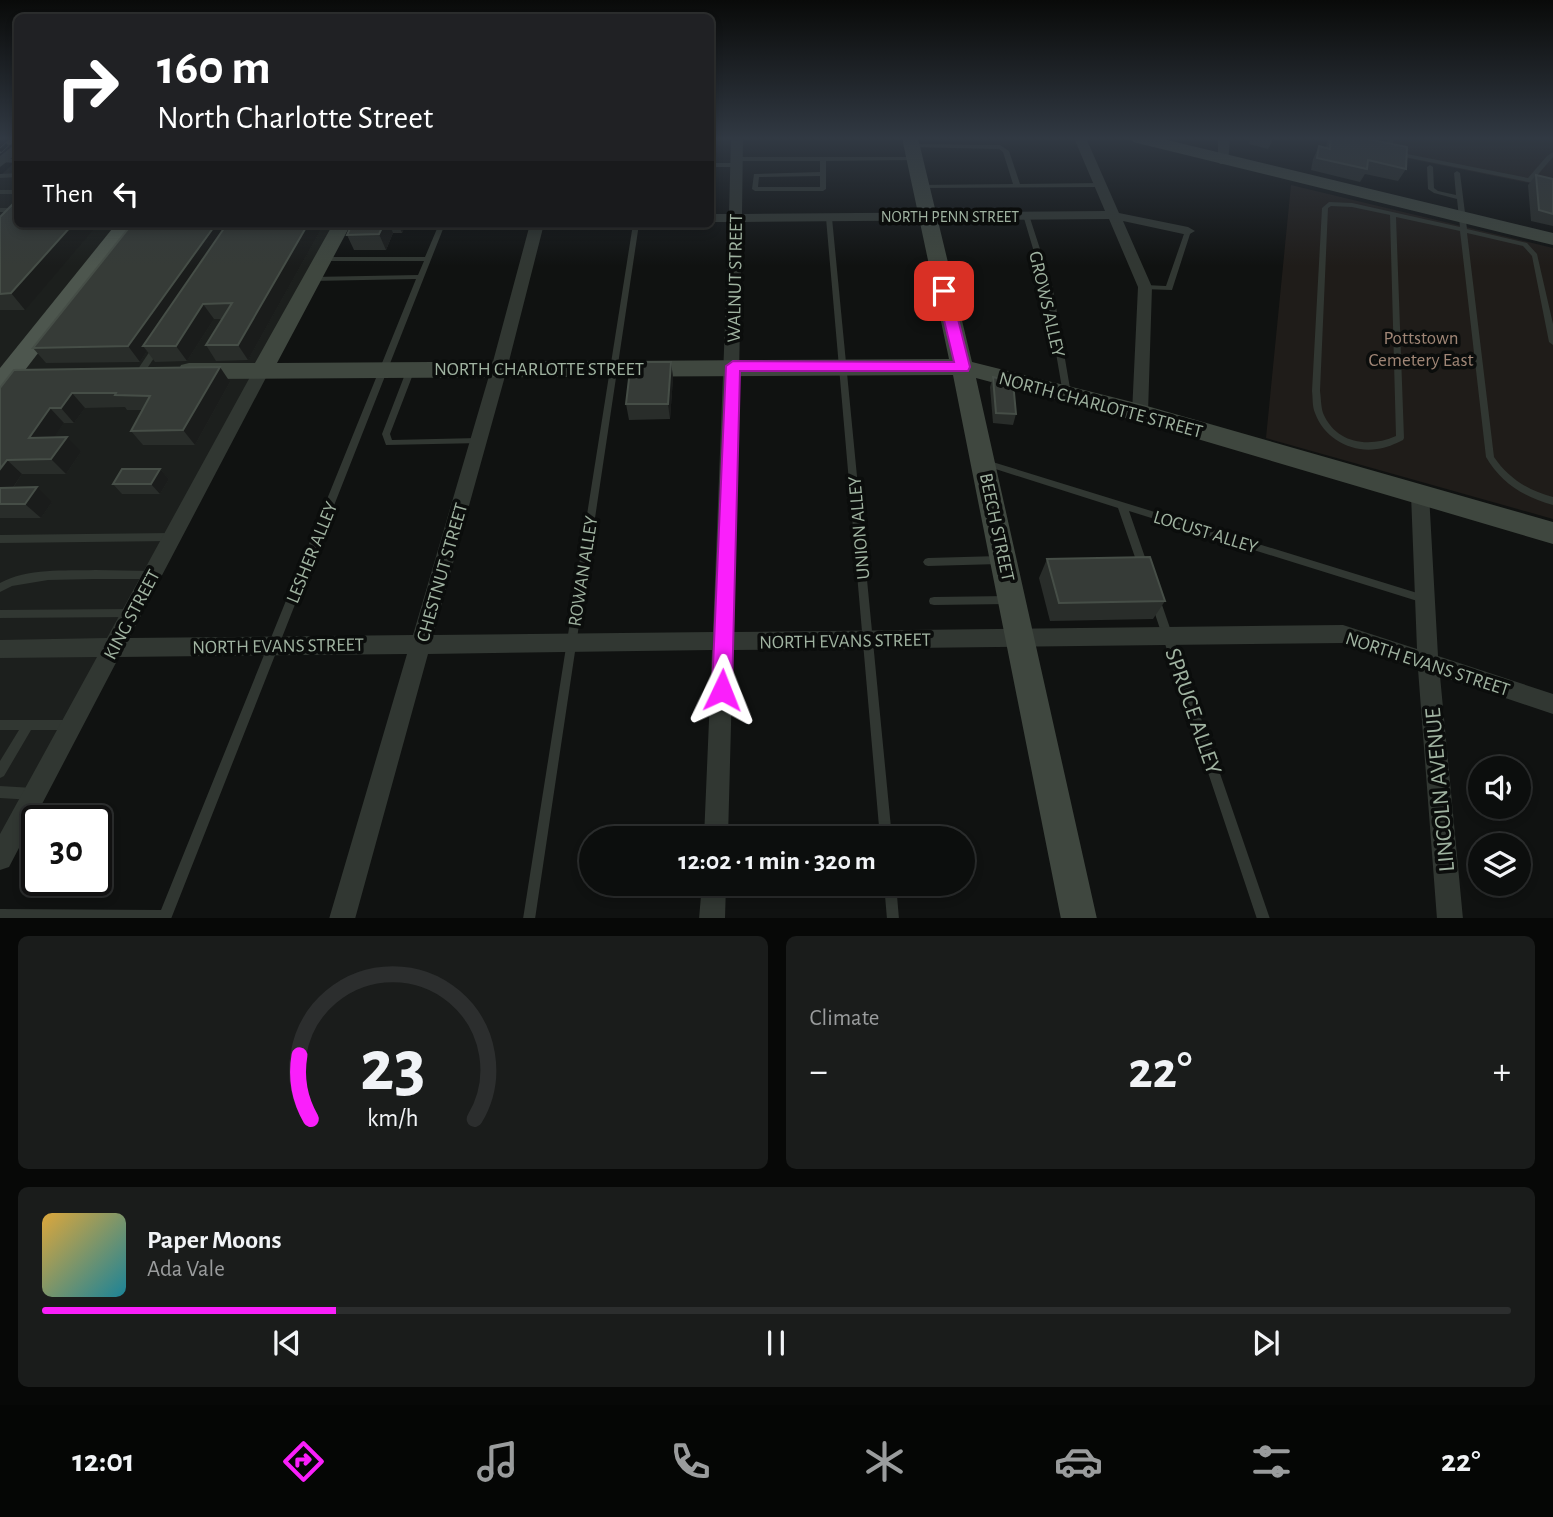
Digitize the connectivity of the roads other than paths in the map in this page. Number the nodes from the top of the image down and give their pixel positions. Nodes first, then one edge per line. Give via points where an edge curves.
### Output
1 (736, 181) edge
2 (756, 181) edge
3 (823, 181) edge
4 (918, 181) edge
5 (1016, 181) edge
6 (1098, 181) edge
7 (1303, 181) edge
8 (1431, 181) edge
9 (1458, 181) edge
10 (1533, 181) edge
11 (1099, 184) junction
12 (1017, 185) junction
13 (1553, 185) edge
14 (919, 186) junction
15 (1460, 198) junction
16 (1026, 215) junction
17 (1112, 215) junction
18 (1393, 215) junction
19 (925, 216) junction
20 (714, 218) edge
21 (735, 218) junction
22 (829, 218) junction
23 (14, 219) edge
24 (11, 222) edge
25 (1462, 223) junction
26 (124, 228) edge
27 (340, 228) edge
28 (440, 228) edge
29 (536, 228) edge
30 (635, 228) edge
31 (1188, 230) joint
32 (1553, 239) edge
33 (323, 259) junction
34 (428, 259) junction
35 (421, 277) junction
36 (312, 279) junction
37 (1145, 287) junction
38 (164, 337) edge
39 (1553, 342) edge
40 (733, 366) junction
41 (843, 366) junction
42 (962, 367) junction
43 (613, 368) junction
44 (384, 369) junction
45 (411, 369) junction
46 (499, 369) junction
47 (262, 370) junction
48 (114, 372) edge
49 (141, 372) junction
50 (36, 373) edge
51 (3, 377) edge
52 (1067, 394) junction
53 (1140, 413) junction
54 (478, 440) junction
55 (984, 463) junction
56 (1420, 494) junction
57 (1553, 501) edge
58 (1122, 505) junction
59 (1553, 533) edge
60 (173, 537) junction
61 (0, 539) edge
62 (1004, 560) junction
63 (928, 562) dead end
64 (153, 575) junction
65 (0, 588) edge
66 (1013, 599) junction
67 (934, 601) dead end
68 (1427, 601) junction
69 (132, 613) junction
70 (0, 614) edge
71 (1168, 636) junction
72 (1021, 638) junction
73 (868, 639) junction
74 (724, 641) junction
75 (420, 643) junction
76 (571, 643) junction
77 (274, 646) junction
78 (113, 648) junction
79 (0, 649) edge
80 (1428, 663) junction
81 (1553, 704) edge
82 (0, 725) edge
83 (28, 725) junction
84 (72, 725) junction
85 (0, 772) edge
86 (0, 792) edge
87 (35, 794) junction
88 (716, 826) edge
89 (885, 826) edge
90 (0, 858) edge
91 (713, 896) edge
92 (891, 896) edge
93 (0, 915) edge
94 (165, 917) edge
95 (342, 918) edge
96 (528, 918) edge
97 (712, 918) edge
98 (893, 918) edge
99 (1079, 918) edge
100 (1264, 918) edge
101 (1450, 918) edge

1 - 21 street, WALNUT STREET
2 - 3 lane via 755,189 823,189
4 - 14 main road, BEECH STREET
5 - 12 lane
6 - 11 street
7 - 25 main road
8 - 15 lane via 1436,192
9 - 15 lane
10 - 13 lane
11 - 12 lane
11 - 17 street
12 - 14 lane
14 - 19 main road, BEECH STREET
15 - 25 lane
16 - 17 street, NORTH PENN STREET
16 - 19 street, NORTH PENN STREET
16 - 52 lane, GROWS ALLEY via 1049,289
17 - 31 street, NORTH PENN STREET
17 - 37 street
18 - 18 lane via 1400,438 1385,445 1360,447 1338,436 1319,412 1316,391 1325,208 1336,202
18 - 25 lane
19 - 22 street, NORTH PENN STREET
19 - 42 main road, BEECH STREET
20 - 21 street, NORTH PENN STREET
21 - 22 street, NORTH PENN STREET
21 - 40 street, WALNUT STREET
22 - 41 lane, UNION ALLEY
23 - 24 lane
25 - 32 main road
25 - 39 lane via 1532,250
25 - 57 lane via 1490,457 1494,466 1523,490
26 - 51 main road
27 - 33 main road
28 - 34 lane, LESHER ALLEY
29 - 46 street, CHESTNUT STREET
30 - 43 lane, ROWAN ALLEY
31 - 37 lane via 1169,288
33 - 34 lane
33 - 36 main road
34 - 35 lane, LESHER ALLEY
35 - 36 lane
35 - 44 lane, LESHER ALLEY
36 - 47 main road
37 - 53 street
38 - 49 lane
40 - 41 main road, NORTH CHARLOTTE STREET
40 - 43 main road, NORTH CHARLOTTE STREET
40 - 74 street, WALNUT STREET
41 - 42 main road, NORTH CHARLOTTE STREET
41 - 73 lane, UNION ALLEY
42 - 52 main road, NORTH CHARLOTTE STREET
42 - 55 main road, BEECH STREET
43 - 46 main road, NORTH CHARLOTTE STREET
43 - 76 lane, ROWAN ALLEY
44 - 45 main road, NORTH CHARLOTTE STREET
44 - 47 main road, NORTH CHARLOTTE STREET
44 - 77 lane, LESHER ALLEY
45 - 46 main road, NORTH CHARLOTTE STREET
45 - 54 lane via 386,434 389,443
46 - 54 street, CHESTNUT STREET
47 - 49 main road
47 - 60 street, KING STREET
48 - 49 main road
50 - 51 main road
52 - 53 main road, NORTH CHARLOTTE STREET
53 - 56 main road, NORTH CHARLOTTE STREET
54 - 75 street, CHESTNUT STREET
55 - 58 lane, LOCUST ALLEY
55 - 62 main road, BEECH STREET
56 - 59 main road, NORTH CHARLOTTE STREET
56 - 68 street, LINCOLN AVENUE
58 - 68 lane, LOCUST ALLEY
58 - 71 lane, SPRUCE ALLEY
60 - 61 lane
60 - 64 street, KING STREET
62 - 63 lane
62 - 66 main road, BEECH STREET
64 - 65 lane via 26,577
64 - 69 street, KING STREET
66 - 67 lane
66 - 72 main road, BEECH STREET
68 - 80 street, LINCOLN AVENUE
69 - 70 lane
69 - 78 street, KING STREET
71 - 72 street, NORTH EVANS STREET
71 - 80 street, NORTH EVANS STREET via 1343,634
71 - 100 lane, SPRUCE ALLEY
72 - 73 street, NORTH EVANS STREET
72 - 99 main road, BEECH STREET
73 - 74 street, NORTH EVANS STREET
73 - 89 lane, UNION ALLEY
74 - 76 street, NORTH EVANS STREET
74 - 88 street, WALNUT STREET
75 - 76 street, NORTH EVANS STREET
75 - 77 street, NORTH EVANS STREET
75 - 95 street, CHESTNUT STREET
76 - 96 lane, ROWAN ALLEY
77 - 78 street, NORTH EVANS STREET
77 - 94 lane, LESHER ALLEY
78 - 79 street, NORTH EVANS STREET
78 - 84 street, KING STREET
80 - 81 street, NORTH EVANS STREET
80 - 101 street, LINCOLN AVENUE
82 - 83 lane
83 - 84 lane
83 - 85 lane
84 - 87 street, KING STREET
86 - 87 lane
87 - 90 street, KING STREET
91 - 97 street
92 - 98 lane
93 - 94 lane

